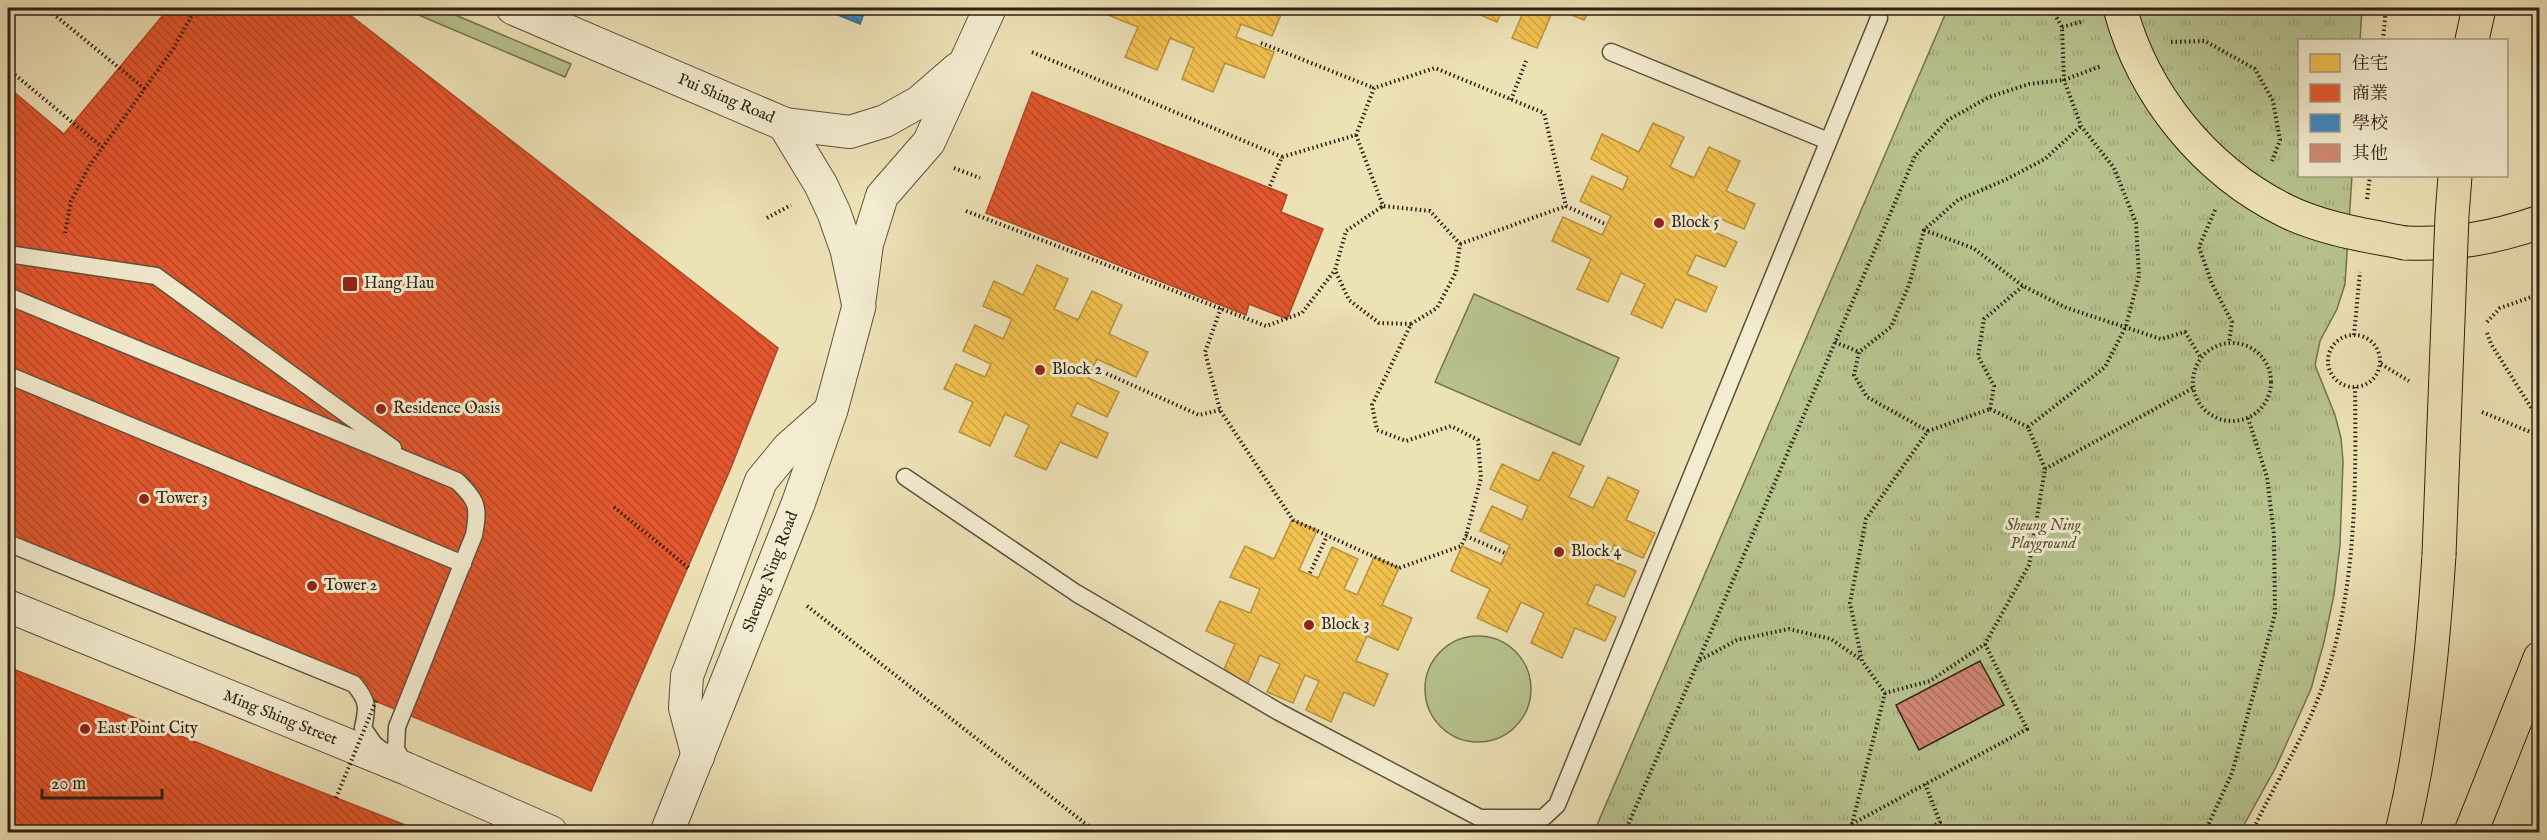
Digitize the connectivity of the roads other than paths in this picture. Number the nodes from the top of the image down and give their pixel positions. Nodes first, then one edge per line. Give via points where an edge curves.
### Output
1 (513, 8) edge
2 (990, 8) edge
3 (1878, 8) edge
4 (2120, 8) edge
5 (2479, 8) edge
6 (2472, 39) edge
7 (1611, 52) dead end
8 (966, 60) junction
9 (784, 124) junction
10 (1828, 141) junction
11 (2455, 177) edge
12 (2540, 222) edge
13 (8, 254) edge
14 (8, 296) edge
15 (859, 306) junction
16 (8, 375) edge
17 (831, 410) junction
18 (415, 465) junction
19 (905, 477) dead end
20 (8, 543) edge
21 (463, 564) junction
22 (8, 606) edge
23 (2540, 658) edge
24 (698, 757) junction
25 (407, 769) junction
26 (551, 832) edge
27 (667, 832) edge
28 (2402, 832) edge
29 (2471, 832) edge

1 - 9 street, Pui Shing Road
2 - 8 street, Sheung Ning Road
3 - 10 lane via 1879,18
4 - 12 main road, bridge via 2132,45 2168,112 2222,168 2287,212 2338,230 2405,243 2476,241
5 - 6 main road
7 - 10 lane
8 - 9 street, Pui Shing Road via 919,102 885,121 850,132
8 - 15 street, Sheung Ning Road via 929,142 882,196 867,244
9 - 15 street, Sheung Ning Road via 834,213
10 - 19 lane via 1557,806 1543,818 1480,818 1279,712 1076,592
11 - 28 main road, bridge via 2439,555 2428,689
13 - 18 lane via 156,276
14 - 18 lane
15 - 17 street, Sheung Ning Road
16 - 21 lane
17 - 24 street, Sheung Ning Road
17 - 24 street via 788,448 761,481 687,676 685,708
18 - 21 lane via 457,481 472,496 478,512
20 - 25 lane via 354,684 364,696 367,710 363,728 374,744
21 - 25 lane via 397,727 396,748
22 - 25 street, Ming Shing Street
23 - 29 main road
24 - 27 street, Sheung Ning Road
25 - 26 street, Ming Shing Street

